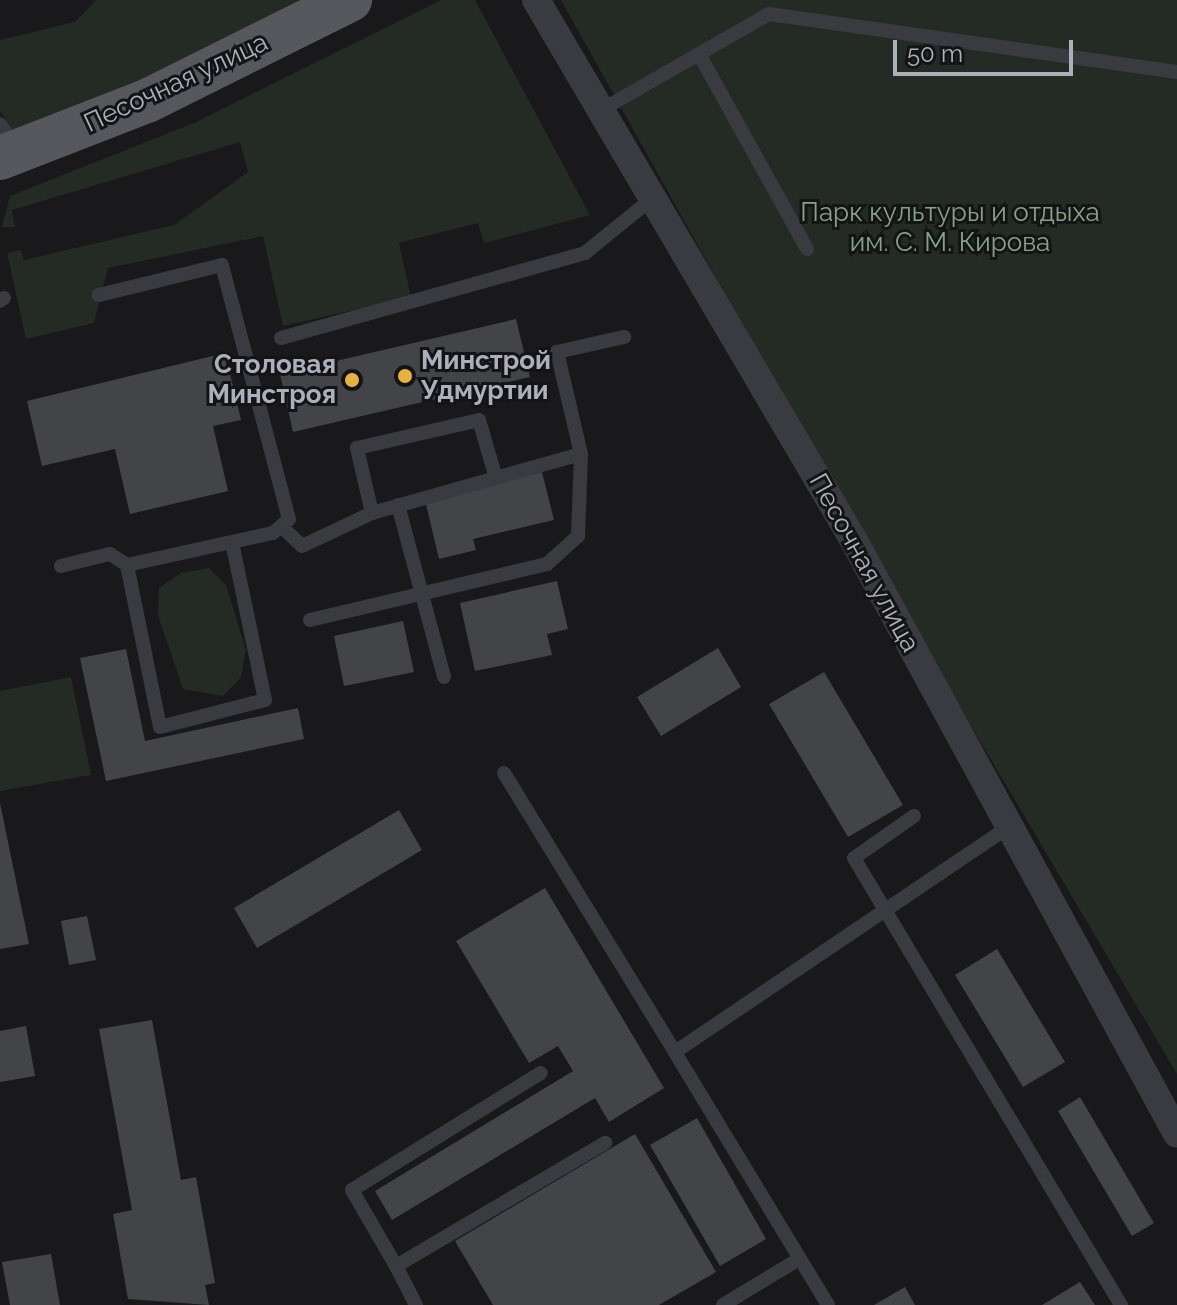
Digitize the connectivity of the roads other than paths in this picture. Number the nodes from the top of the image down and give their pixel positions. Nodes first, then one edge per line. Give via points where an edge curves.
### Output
1 (536, 0) edge
2 (340, 3) edge
3 (699, 54) junction
4 (1177, 72) edge
5 (603, 109) junction
6 (6, 145) edge
7 (654, 197) junction
8 (807, 249) dead end
9 (99, 295) dead end
10 (624, 337) dead end
11 (281, 338) dead end
12 (581, 454) junction
13 (496, 478) junction
14 (398, 505) junction
15 (372, 513) junction
16 (285, 530) junction
17 (232, 542) junction
18 (127, 565) junction
19 (61, 566) dead end
20 (424, 593) junction
21 (310, 620) dead end
22 (444, 677) dead end
23 (504, 773) dead end
24 (914, 816) dead end
25 (1009, 827) junction
26 (886, 910) junction
27 (675, 1052) junction
28 (541, 1073) dead end
29 (1177, 1134) edge
30 (605, 1143) dead end
31 (799, 1259) junction
32 (396, 1266) junction
33 (416, 1305) edge
34 (723, 1305) edge
35 (828, 1305) edge
36 (1121, 1305) edge

1 - 5 street, Песочная улица
2 - 6 main road, Песочная улица via 147,101
3 - 4 lane via 769,14
3 - 5 lane
3 - 8 lane
5 - 7 street, Песочная улица
7 - 11 lane via 585,253
7 - 25 street, Песочная улица
9 - 16 lane via 222,265 289,519
10 - 12 lane via 557,352
12 - 13 lane
12 - 20 lane via 578,536 547,564
13 - 14 lane
13 - 15 lane via 479,420 357,448
14 - 15 lane
14 - 20 lane
15 - 16 lane via 302,546
16 - 17 lane
17 - 18 lane
17 - 18 lane via 265,700 160,727
18 - 19 lane via 110,554
20 - 21 lane
20 - 22 lane
23 - 27 lane
24 - 26 lane via 854,858
25 - 26 lane
25 - 29 street, Песочная улица
26 - 27 lane
26 - 36 lane
27 - 31 lane
28 - 32 lane via 352,1190
30 - 32 lane
31 - 34 lane
31 - 35 lane
32 - 33 lane

